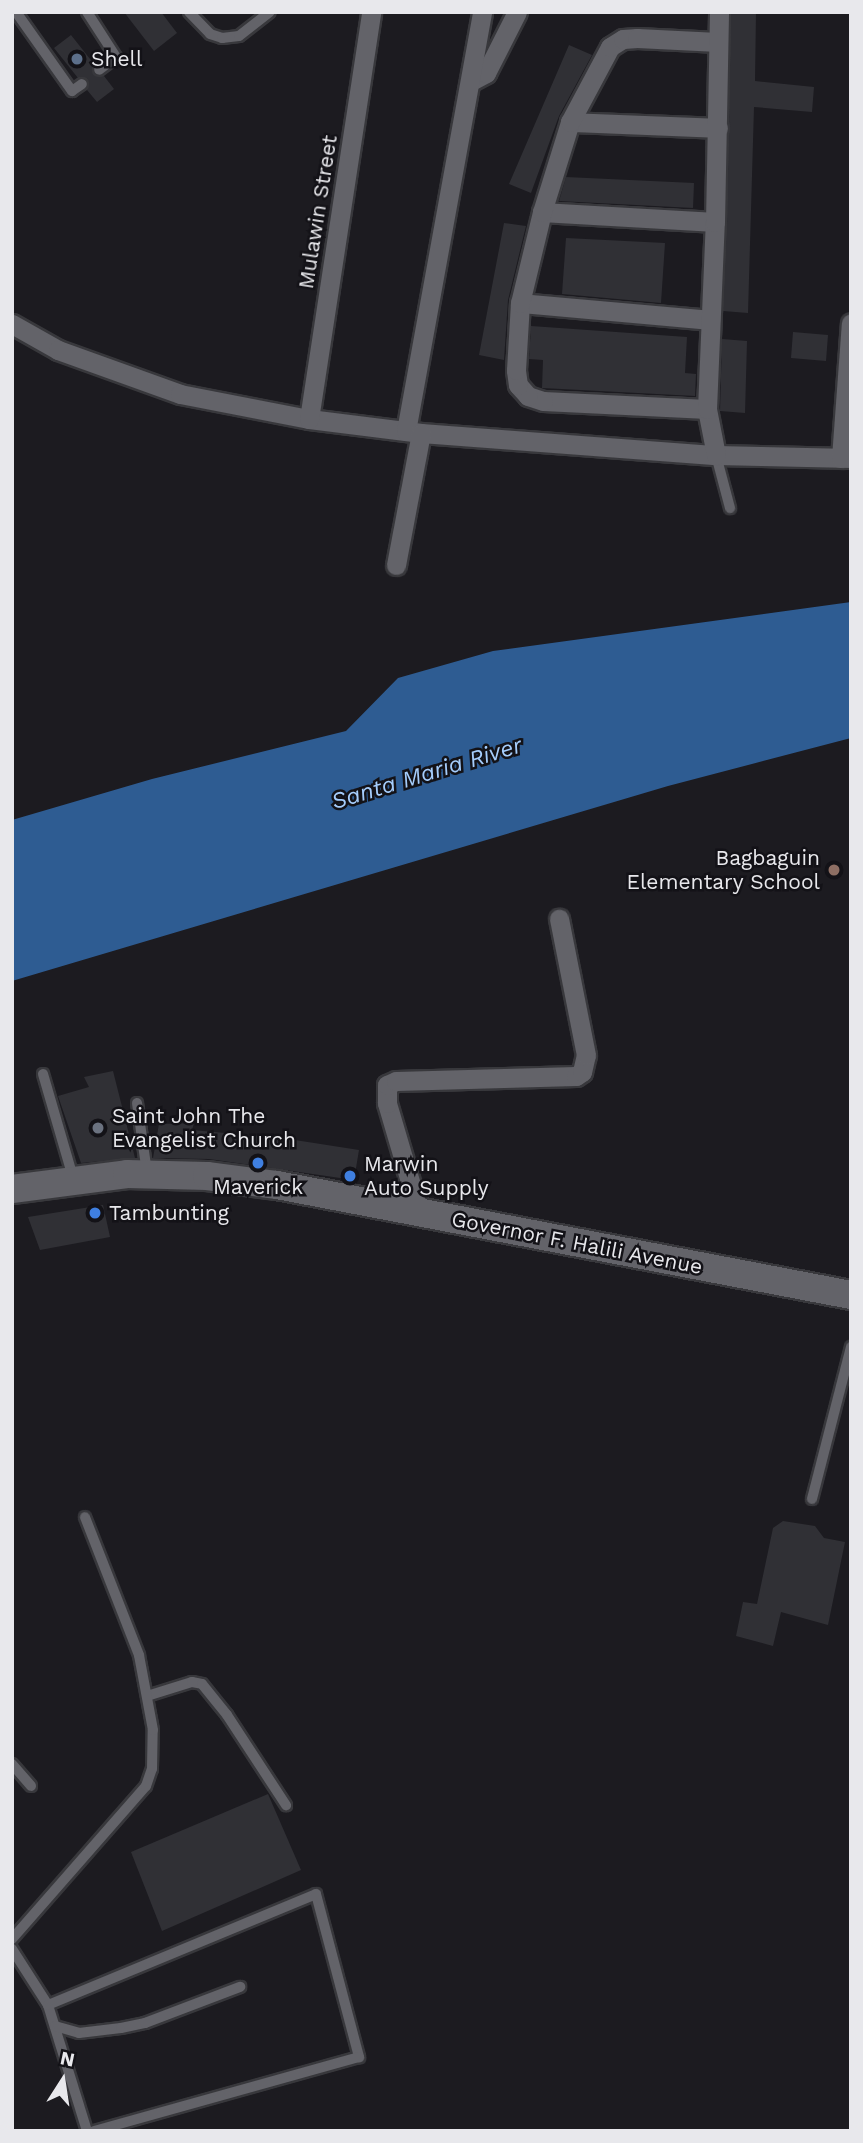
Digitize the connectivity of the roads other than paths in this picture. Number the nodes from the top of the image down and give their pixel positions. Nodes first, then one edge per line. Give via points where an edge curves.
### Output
1 (16, 12) edge
2 (87, 12) edge
3 (189, 12) edge
4 (270, 12) edge
5 (371, 12) edge
6 (482, 12) edge
7 (517, 12) edge
8 (719, 12) edge
9 (718, 42) junction
10 (99, 70) dead end
11 (471, 81) junction
12 (82, 84) dead end
13 (569, 122) junction
14 (718, 128) junction
15 (542, 212) junction
16 (715, 222) junction
17 (520, 303) junction
18 (710, 320) junction
19 (851, 323) edge
20 (12, 324) edge
21 (707, 410) junction
22 (309, 419) junction
23 (414, 432) junction
24 (716, 455) junction
25 (846, 458) edge
26 (730, 508) dead end
27 (396, 565) dead end
28 (558, 919) dead end
29 (43, 1074) dead end
30 (137, 1103) dead end
31 (147, 1175) junction
32 (74, 1180) junction
33 (12, 1189) edge
34 (419, 1212) junction
35 (851, 1295) edge
36 (851, 1347) edge
37 (812, 1499) dead end
38 (85, 1517) dead end
39 (147, 1696) junction
40 (12, 1764) edge
41 (31, 1786) dead end
42 (286, 1805) dead end
43 (12, 1939) edge
44 (12, 1949) edge
45 (240, 1987) dead end
46 (48, 2005) junction
47 (55, 2026) junction
48 (87, 2131) edge
49 (94, 2131) edge

1 - 12 lane via 72,91
2 - 10 lane via 116,57
3 - 4 lane via 210,34 222,38 239,36
5 - 22 street, Mulawin Street
6 - 11 street
7 - 11 street via 486,73
8 - 9 street
9 - 13 street via 623,39 610,47
9 - 14 street
11 - 23 street
13 - 14 street
13 - 15 street
14 - 16 street
15 - 16 street
15 - 17 street
16 - 18 street
17 - 18 street
17 - 21 street via 516,370 518,385 528,396 544,401
18 - 21 street
19 - 25 street
20 - 22 street via 58,350 180,394
21 - 24 street
22 - 23 street
23 - 24 street
23 - 27 street
24 - 25 street
24 - 26 lane
28 - 34 street via 586,1055 582,1072 576,1076 396,1081 387,1085 387,1103
29 - 32 lane
30 - 31 lane
31 - 32 main road, Governor F. Halili Avenue
31 - 34 main road, Governor F. Halili Avenue via 208,1176 277,1185
32 - 33 main road, Governor F. Halili Avenue
34 - 35 main road, Governor F. Halili Avenue
36 - 37 lane
38 - 39 lane via 128,1621
39 - 42 lane via 185,1683 202,1684
39 - 43 lane via 153,1730 152,1769 146,1786
40 - 41 lane
44 - 46 lane
45 - 47 lane via 133,2025 79,2033
46 - 47 lane
46 - 49 lane via 316,1894 359,2057
47 - 48 lane

